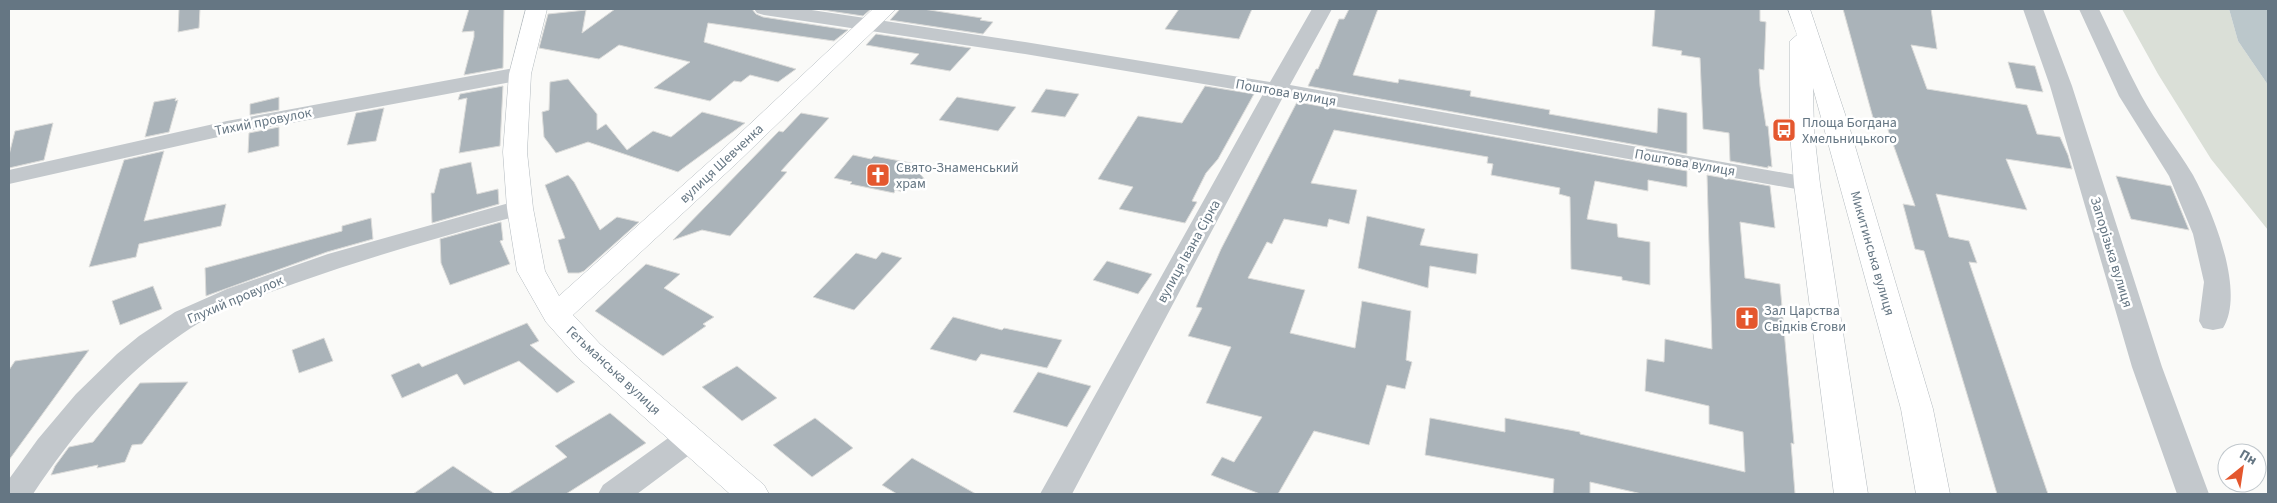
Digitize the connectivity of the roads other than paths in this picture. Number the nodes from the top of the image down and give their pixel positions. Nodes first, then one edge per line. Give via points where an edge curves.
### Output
1 (536, 9) edge
2 (764, 9) edge
3 (1322, 9) edge
4 (2033, 9) edge
5 (2090, 9) edge
6 (1800, 12) edge
7 (877, 16) edge
8 (520, 74) junction
9 (1276, 90) junction
10 (9, 177) edge
11 (1807, 184) junction
12 (520, 208) junction
13 (556, 314) junction
14 (2213, 321) dead end
15 (689, 439) junction
16 (16, 494) edge
17 (614, 494) edge
18 (752, 494) edge
19 (1056, 494) edge
20 (1851, 494) edge
21 (1933, 494) edge
22 (2193, 494) edge

1 - 8 street, Гетьманська вулиця
2 - 7 street, Поштова вулиця
3 - 9 street, вулиця Івана Сірка
4 - 22 street, Запорізька вулиця via 2064,96 2147,367
5 - 14 street via 2130,96 2180,176 2206,234 2218,282
6 - 11 street, Микитинська вулиця via 1802,132
6 - 21 street, Микитинська вулиця via 1837,126 1917,409
7 - 9 street, Поштова вулиця
7 - 13 street, вулиця Шевченка via 729,157
8 - 10 street, Тихий провулок via 227,128
8 - 12 street, Гетьманська вулиця via 515,152
9 - 11 street, Поштова вулиця
9 - 19 street, вулиця Івана Сірка
11 - 20 street, Микитинська вулиця
12 - 13 street, Гетьманська вулиця via 531,271
12 - 16 street, Глухий провулок via 333,260 224,301 173,326 117,371 85,405
13 - 15 street, Гетьманська вулиця via 589,352
15 - 17 street
15 - 18 street, Гетьманська вулиця

